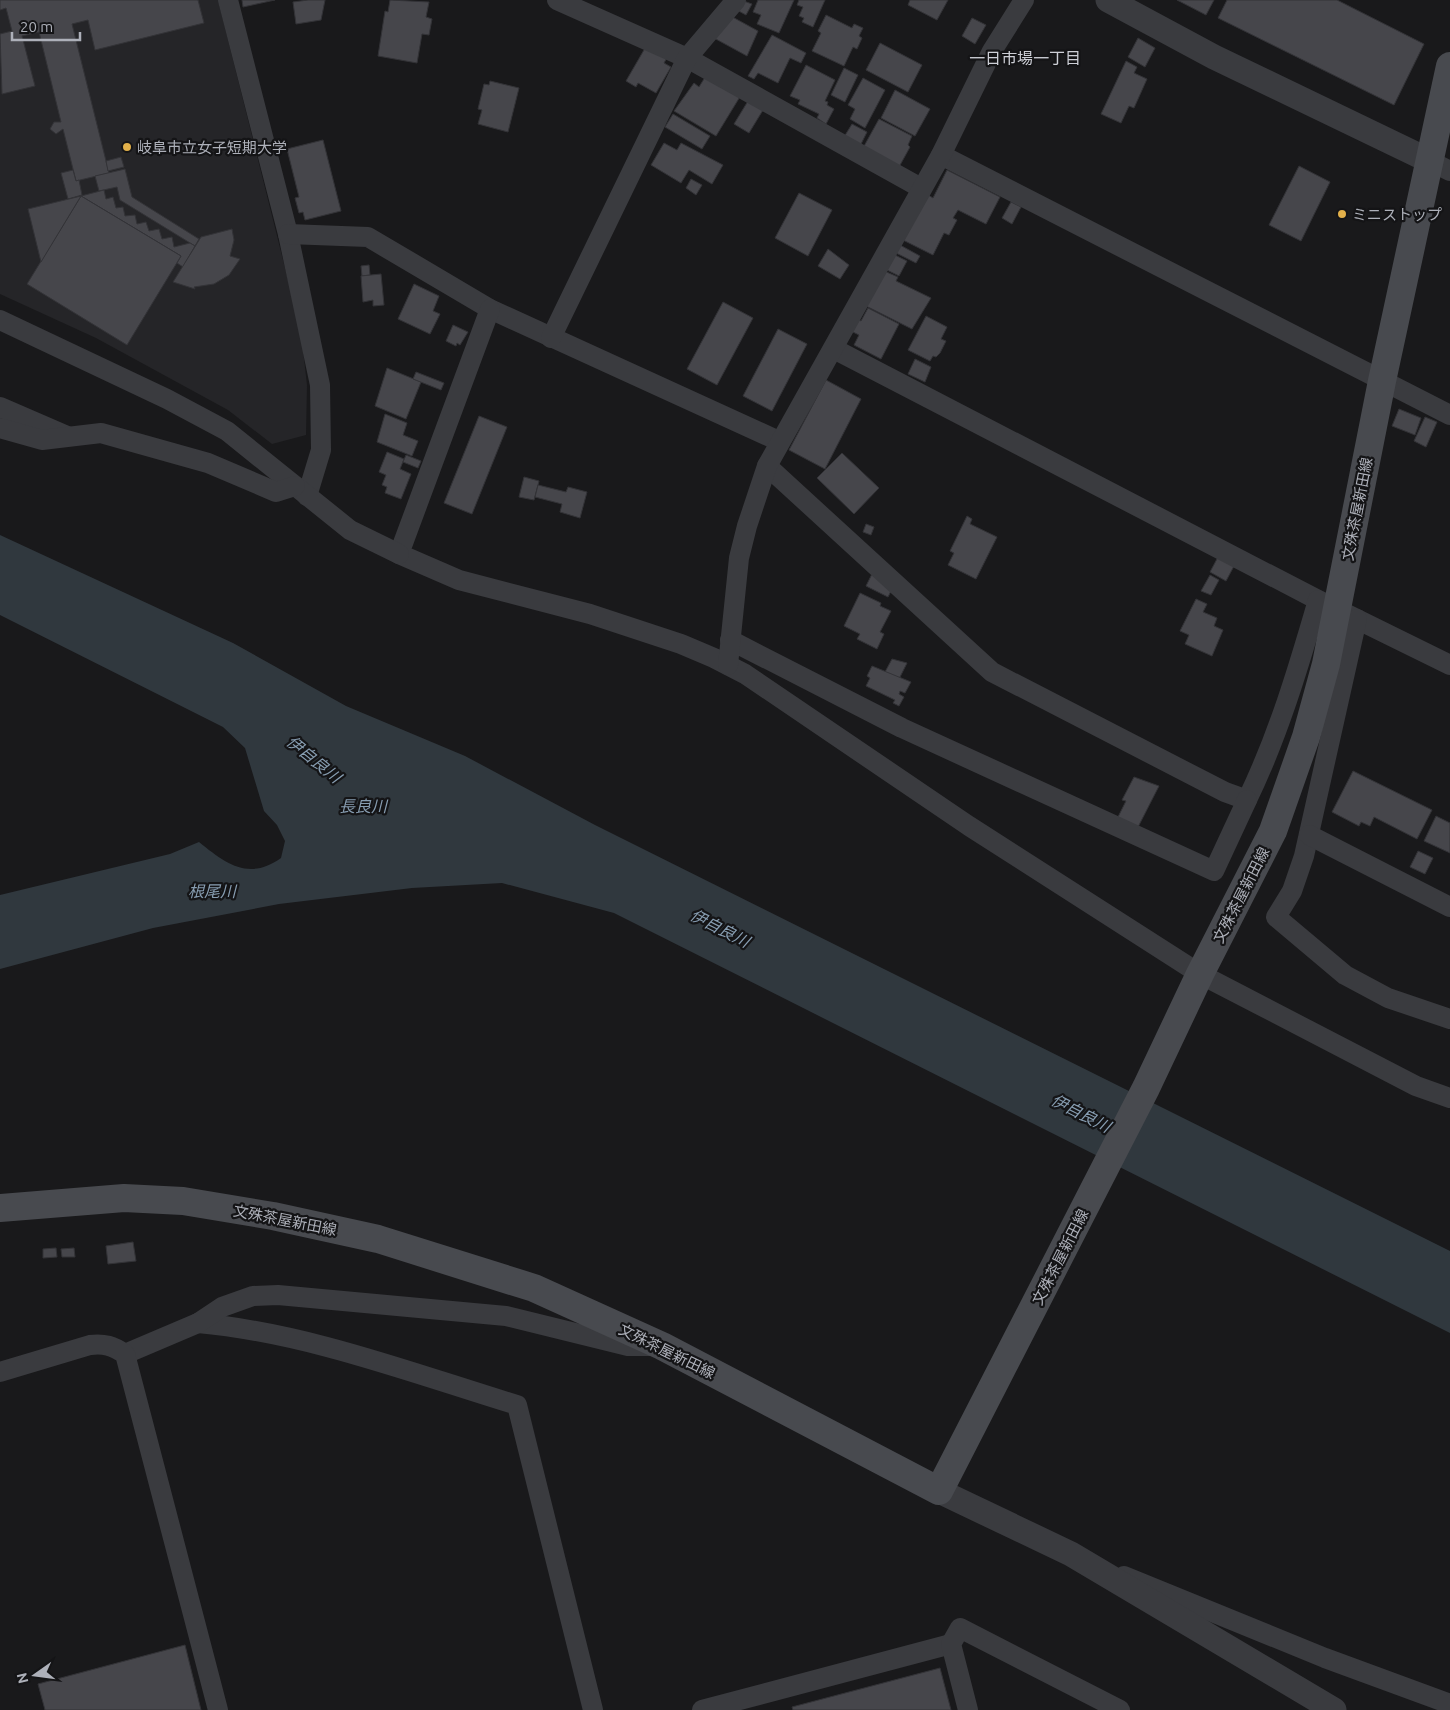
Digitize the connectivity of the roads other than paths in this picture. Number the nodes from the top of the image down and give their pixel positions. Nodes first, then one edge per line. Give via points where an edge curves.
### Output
1 (228, 0) edge
2 (557, 0) edge
3 (736, 0) edge
4 (1024, 0) edge
5 (1108, 0) edge
6 (687, 58) junction
7 (1450, 66) edge
8 (941, 155) junction
9 (1440, 166) edge
10 (920, 188) junction
11 (288, 234) junction
12 (490, 309) junction
13 (0, 320) edge
14 (551, 338) junction
15 (834, 349) junction
16 (1382, 382) junction
17 (0, 407) edge
18 (1450, 415) edge
19 (0, 428) edge
20 (67, 436) junction
21 (778, 442) junction
22 (767, 466) junction
23 (301, 491) junction
24 (399, 554) junction
25 (1337, 609) junction
26 (730, 640) junction
27 (728, 665) junction
28 (1450, 665) edge
29 (1247, 800) junction
30 (1309, 835) junction
31 (1450, 907) edge
32 (1200, 974) junction
33 (1450, 1019) edge
34 (1416, 1086) junction
35 (1450, 1087) edge
36 (1450, 1098) edge
37 (0, 1208) edge
38 (198, 1323) junction
39 (662, 1346) junction
40 (125, 1354) junction
41 (0, 1372) edge
42 (939, 1491) junction
43 (1072, 1554) junction
44 (951, 1644) junction
45 (1450, 1704) edge
46 (218, 1710) edge
47 (593, 1710) edge
48 (702, 1710) edge
49 (968, 1710) edge
50 (1120, 1710) edge
51 (1334, 1710) edge

1 - 11 street
2 - 6 street
3 - 6 street
4 - 8 street via 992,50
5 - 9 street via 1214,57
6 - 10 street
6 - 14 street
7 - 9 main road, 文殊茶屋新田線
8 - 10 street
8 - 16 street
9 - 16 main road, 文殊茶屋新田線
10 - 15 street
11 - 12 street via 368,237
11 - 23 street via 320,385 321,450
12 - 14 street
12 - 24 street
13 - 23 street via 227,431
14 - 21 street
15 - 21 street
15 - 25 street
16 - 18 street
16 - 25 main road, 文殊茶屋新田線
17 - 20 street
19 - 20 street via 42,440
20 - 23 street via 101,433 208,463 276,492
21 - 22 street
22 - 26 street via 739,558
22 - 29 street via 992,672 1224,792
23 - 24 street via 350,530
24 - 27 street via 459,580 590,614 681,644
25 - 28 street
25 - 29 street via 1292,691 1269,755
25 - 30 street
25 - 32 main road, 文殊茶屋新田線 via 1306,737 1273,831
26 - 27 street
26 - 29 street via 902,728 1214,871
27 - 32 street via 969,826
30 - 31 street
30 - 33 street via 1292,891 1276,917 1345,974 1388,998
32 - 34 street
32 - 42 main road, 文殊茶屋新田線
34 - 35 street
34 - 36 street
37 - 39 main road, 文殊茶屋新田線 via 124,1198 183,1202 273,1216 378,1239 534,1288
38 - 39 street via 222,1307 252,1296 278,1295 506,1316 628,1346
38 - 40 street
38 - 47 street via 310,1342 517,1405
39 - 42 main road, 文殊茶屋新田線
40 - 41 street via 109,1345 90,1345
40 - 46 street
42 - 43 street
43 - 45 street via 1325,1658
43 - 51 street
44 - 48 street
44 - 49 street
44 - 50 street via 960,1628

